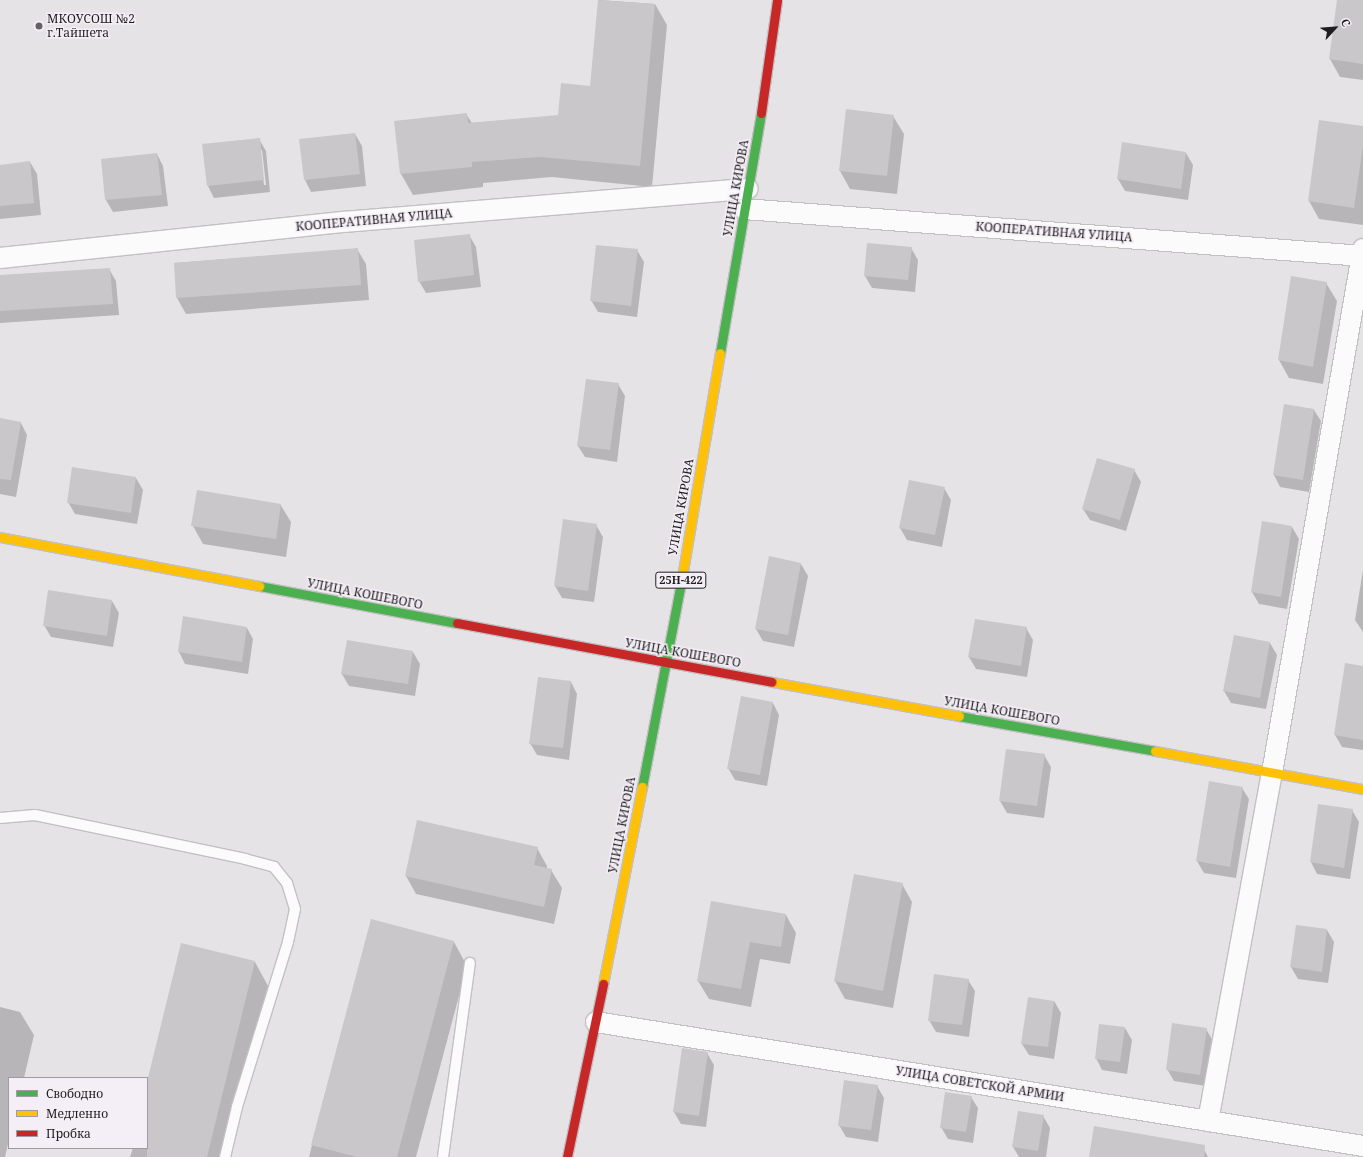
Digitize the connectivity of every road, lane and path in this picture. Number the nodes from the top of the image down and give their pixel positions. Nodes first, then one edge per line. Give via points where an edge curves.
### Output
1 (777, 0) edge
2 (748, 189) junction
3 (744, 209) junction
4 (1363, 253) edge
5 (0, 258) edge
6 (0, 537) edge
7 (666, 662) junction
8 (1272, 773) junction
9 (1363, 789) edge
10 (0, 818) edge
11 (470, 963) dead end
12 (596, 1022) junction
13 (1208, 1121) junction
14 (1363, 1146) edge
15 (225, 1157) edge
16 (443, 1157) edge
17 (567, 1157) edge

1 - 2 street, УЛИЦА КИРОВА / 25Н-422
2 - 3 street, УЛИЦА КИРОВА / 25Н-422
2 - 5 street, КООПЕРАТИВНАЯ УЛИЦА via 344,222
3 - 4 street, КООПЕРАТИВНАЯ УЛИЦА
3 - 7 street, УЛИЦА КИРОВА / 25Н-422
4 - 8 street
6 - 7 street, УЛИЦА КОШЕВОГО
7 - 8 street, УЛИЦА КОШЕВОГО
7 - 12 street, УЛИЦА КИРОВА / 25Н-422
8 - 9 street, УЛИЦА КОШЕВОГО
8 - 13 street
10 - 15 lane via 35,815 245,859 274,867 287,883 295,909 288,942 237,1107
11 - 16 lane
12 - 13 street, УЛИЦА СОВЕТСКОЙ АРМИИ
12 - 17 street, УЛИЦА КИРОВА / 25Н-422
13 - 14 street, УЛИЦА СОВЕТСКОЙ АРМИИ

